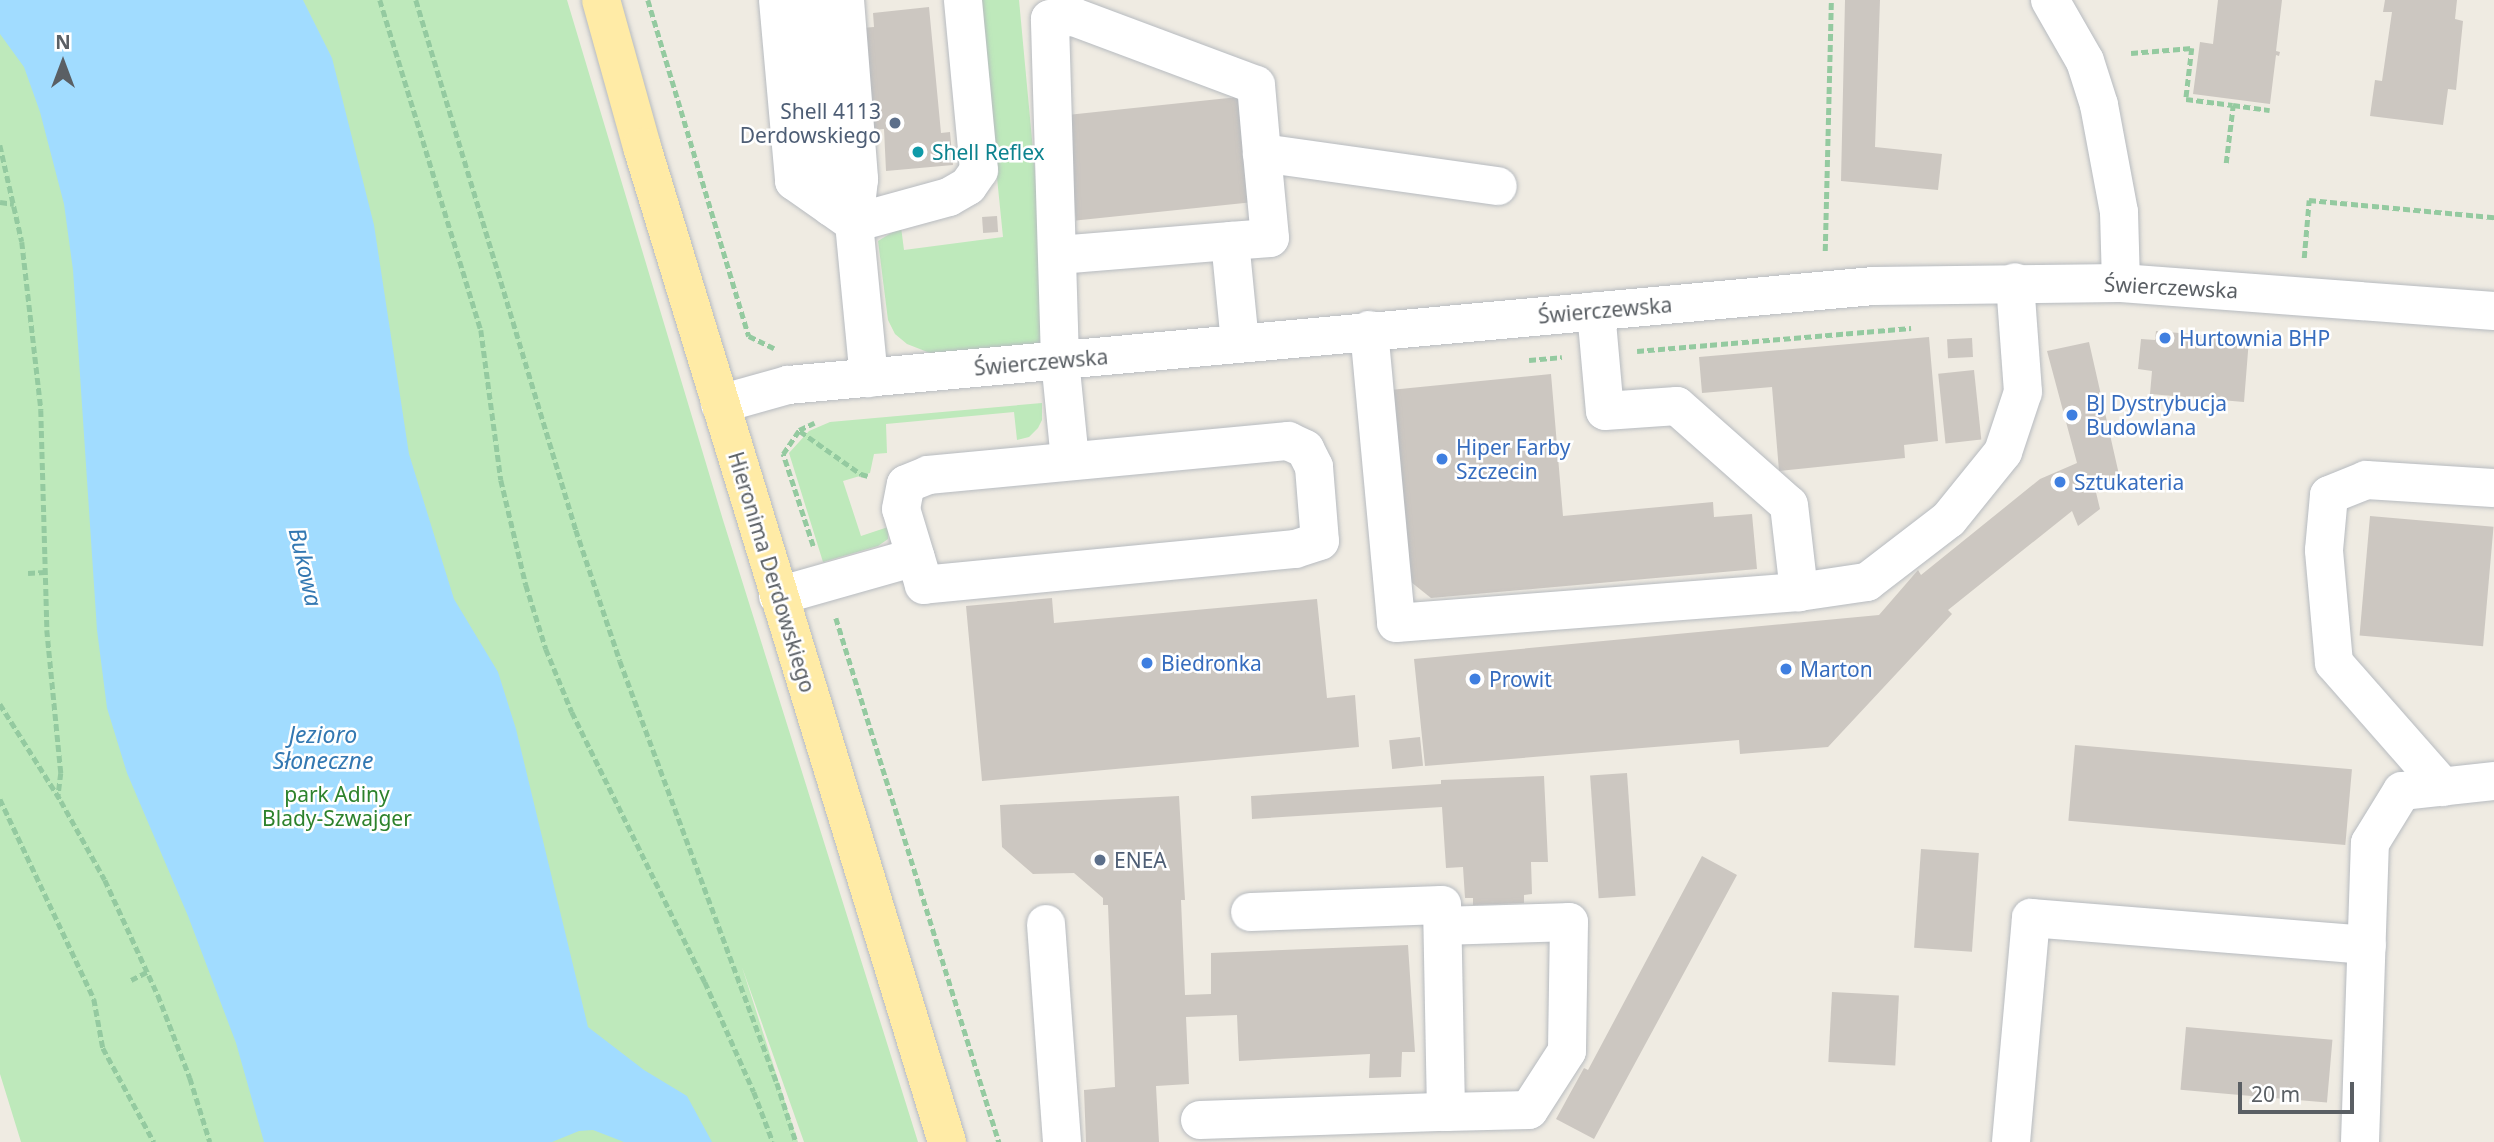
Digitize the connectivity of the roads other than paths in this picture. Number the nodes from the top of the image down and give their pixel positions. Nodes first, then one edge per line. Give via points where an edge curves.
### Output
1 (601, 0) edge
2 (778, 0) edge
3 (813, 0) edge
4 (845, 0) edge
5 (963, 0) edge
6 (2050, 0) edge
7 (1262, 153) junction
8 (1499, 186) dead end
9 (843, 216) junction
10 (1230, 241) junction
11 (1059, 255) junction
12 (2015, 282) junction
13 (2121, 283) junction
14 (1596, 311) junction
15 (2494, 312) edge
16 (1369, 330) junction
17 (1240, 343) junction
18 (1060, 360) junction
19 (869, 378) junction
20 (720, 404) junction
21 (1070, 460) junction
22 (2494, 488) edge
23 (916, 557) junction
24 (1799, 592) junction
25 (778, 596) junction
26 (2494, 781) edge
27 (2443, 787) junction
28 (1250, 912) dead end
29 (1046, 924) dead end
30 (1443, 926) junction
31 (2367, 946) junction
32 (1447, 1112) junction
33 (1200, 1120) dead end
34 (1294, 1129) edge
35 (947, 1142) edge
36 (1062, 1142) edge
37 (2011, 1142) edge
38 (2360, 1142) edge

1 - 20 main road, Hieronima Derdowskiego
2 - 9 street via 794,181
3 - 9 street
4 - 9 street via 859,179
5 - 9 street via 979,170 968,186 949,197
6 - 13 street via 2085,61 2099,104 2119,212
7 - 8 street
7 - 10 street via 1270,237
7 - 11 street via 1256,85 1074,17 1050,19
9 - 19 street
10 - 11 street
10 - 17 street
11 - 18 street
12 - 13 street, Świerczewska
12 - 14 street, Świerczewska via 1827,290
12 - 24 street via 2022,392 2003,452 1949,519 1867,582
13 - 15 street, Świerczewska
14 - 16 street, Świerczewska
14 - 24 street via 1605,411 1677,406 1789,505
16 - 17 street, Świerczewska
16 - 24 street via 1396,622
17 - 18 street, Świerczewska
18 - 19 street, Świerczewska
18 - 21 street
19 - 20 street, Świerczewska via 788,385
20 - 25 main road, Hieronima Derdowskiego
21 - 23 street via 928,475 906,484 901,509
21 - 23 street via 1288,441 1305,449 1314,467 1320,541 1295,549 924,585
22 - 27 street via 2366,480 2329,495 2324,550 2334,663
23 - 25 street
25 - 35 main road, Hieronima Derdowskiego
26 - 27 street
27 - 31 street via 2402,791 2370,842
28 - 30 street via 1442,905
29 - 36 street
30 - 32 street
30 - 32 street via 1570,922 1567,1051 1529,1110
31 - 37 street via 2031,918
31 - 38 street
32 - 34 street
33 - 34 street

